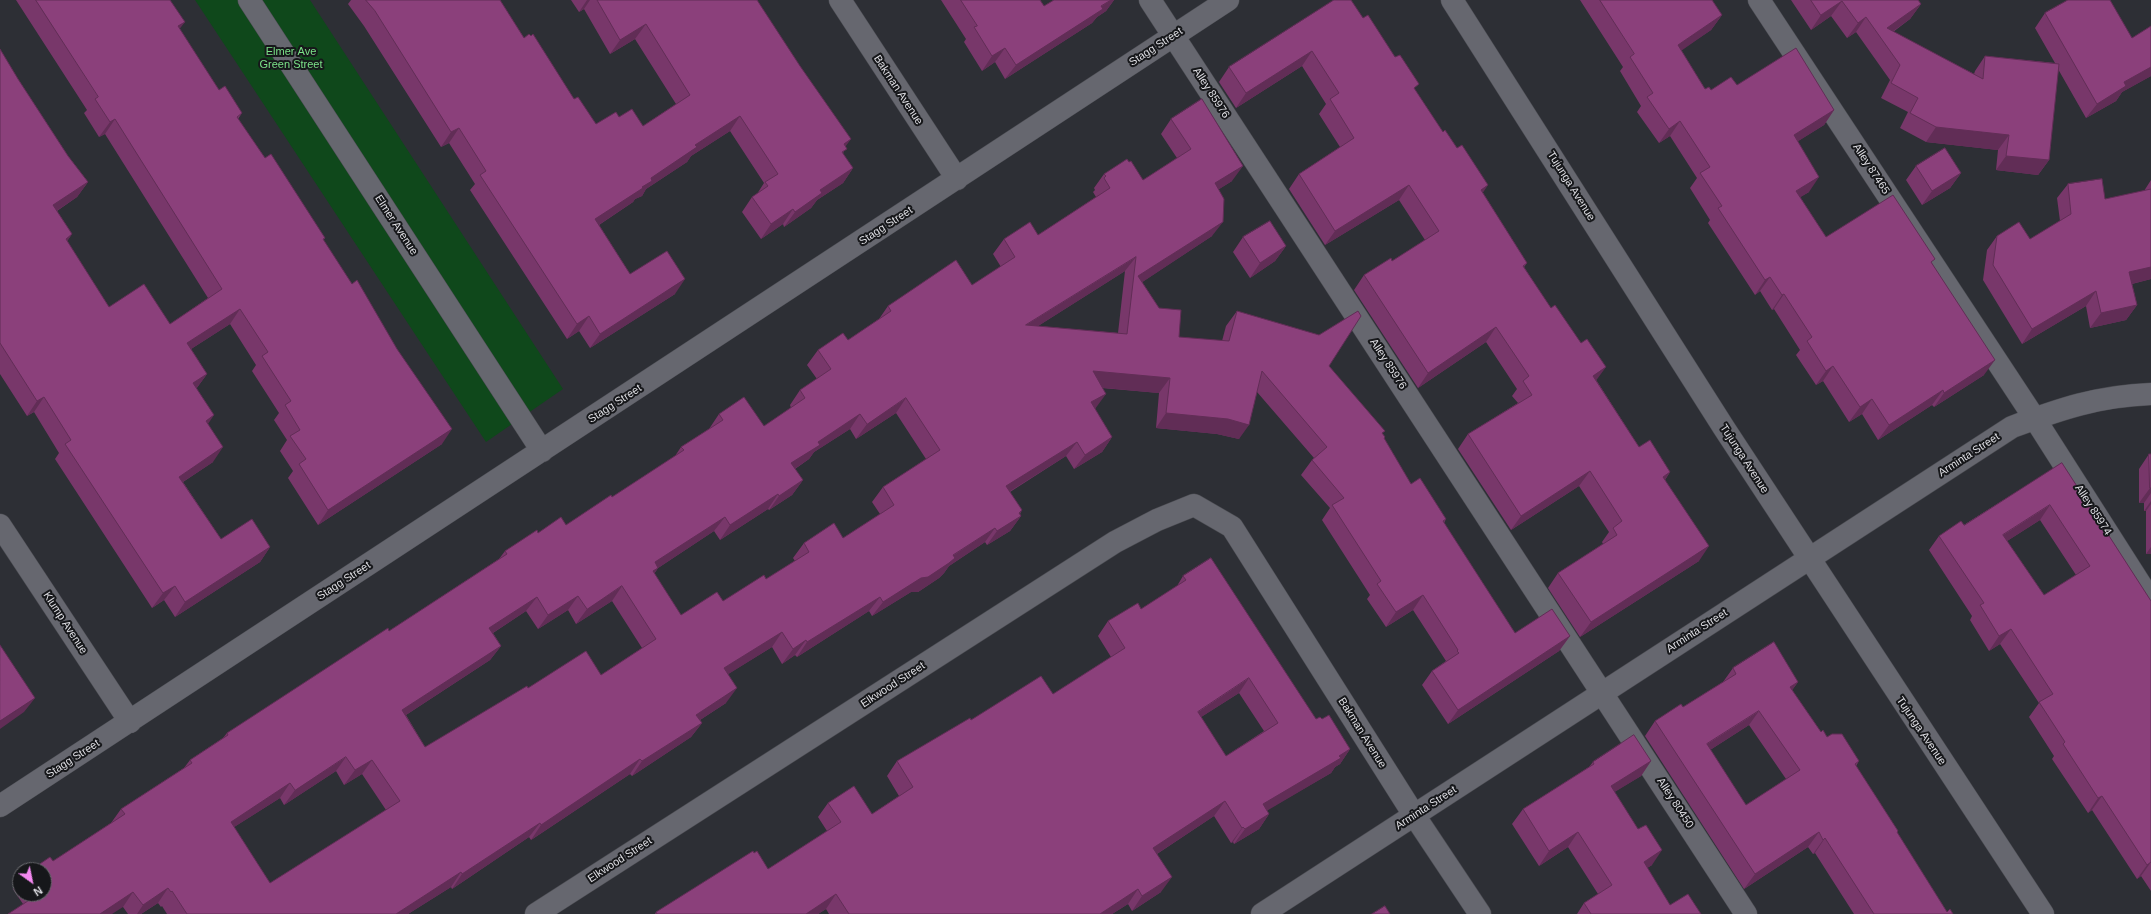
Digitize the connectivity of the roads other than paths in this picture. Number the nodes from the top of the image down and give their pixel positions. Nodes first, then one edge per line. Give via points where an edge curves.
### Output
1 (249, 0) edge
2 (840, 0) edge
3 (1150, 0) edge
4 (1228, 0) edge
5 (1452, 0) edge
6 (1760, 0) edge
7 (1174, 35) junction
8 (956, 179) junction
9 (2151, 394) edge
10 (2035, 419) junction
11 (542, 451) junction
12 (0, 524) edge
13 (1247, 550) joint
14 (1809, 559) junction
15 (2151, 601) edge
16 (1603, 693) junction
17 (130, 722) junction
18 (0, 806) edge
19 (1414, 815) junction
20 (536, 914) edge
21 (1262, 914) edge
22 (1480, 914) edge
23 (1746, 914) edge
24 (2043, 914) edge

1 - 11 street, Elmer Avenue
2 - 8 street, Bakman Avenue
3 - 7 street, Alley 85976
4 - 7 street, Stagg Street
5 - 14 street, Tujunga Avenue
6 - 10 street, Alley 87465
7 - 8 street, Stagg Street
7 - 16 street, Alley 85976
8 - 11 street, Stagg Street
9 - 10 street, Arminta Street via 2126,395 2076,404
10 - 14 street, Arminta Street via 2012,427
10 - 15 street, Alley 85974
11 - 17 street, Stagg Street
12 - 17 street, Klump Avenue
13 - 19 street, Bakman Avenue
13 - 20 street, Elkwood Street via 1232,527 1194,505 1157,520 1115,542
14 - 16 street, Arminta Street
14 - 24 street, Tujunga Avenue
16 - 19 street, Arminta Street
16 - 23 street, Alley 80450
17 - 18 street, Stagg Street
19 - 21 street, Arminta Street
19 - 22 street, Bakman Avenue

